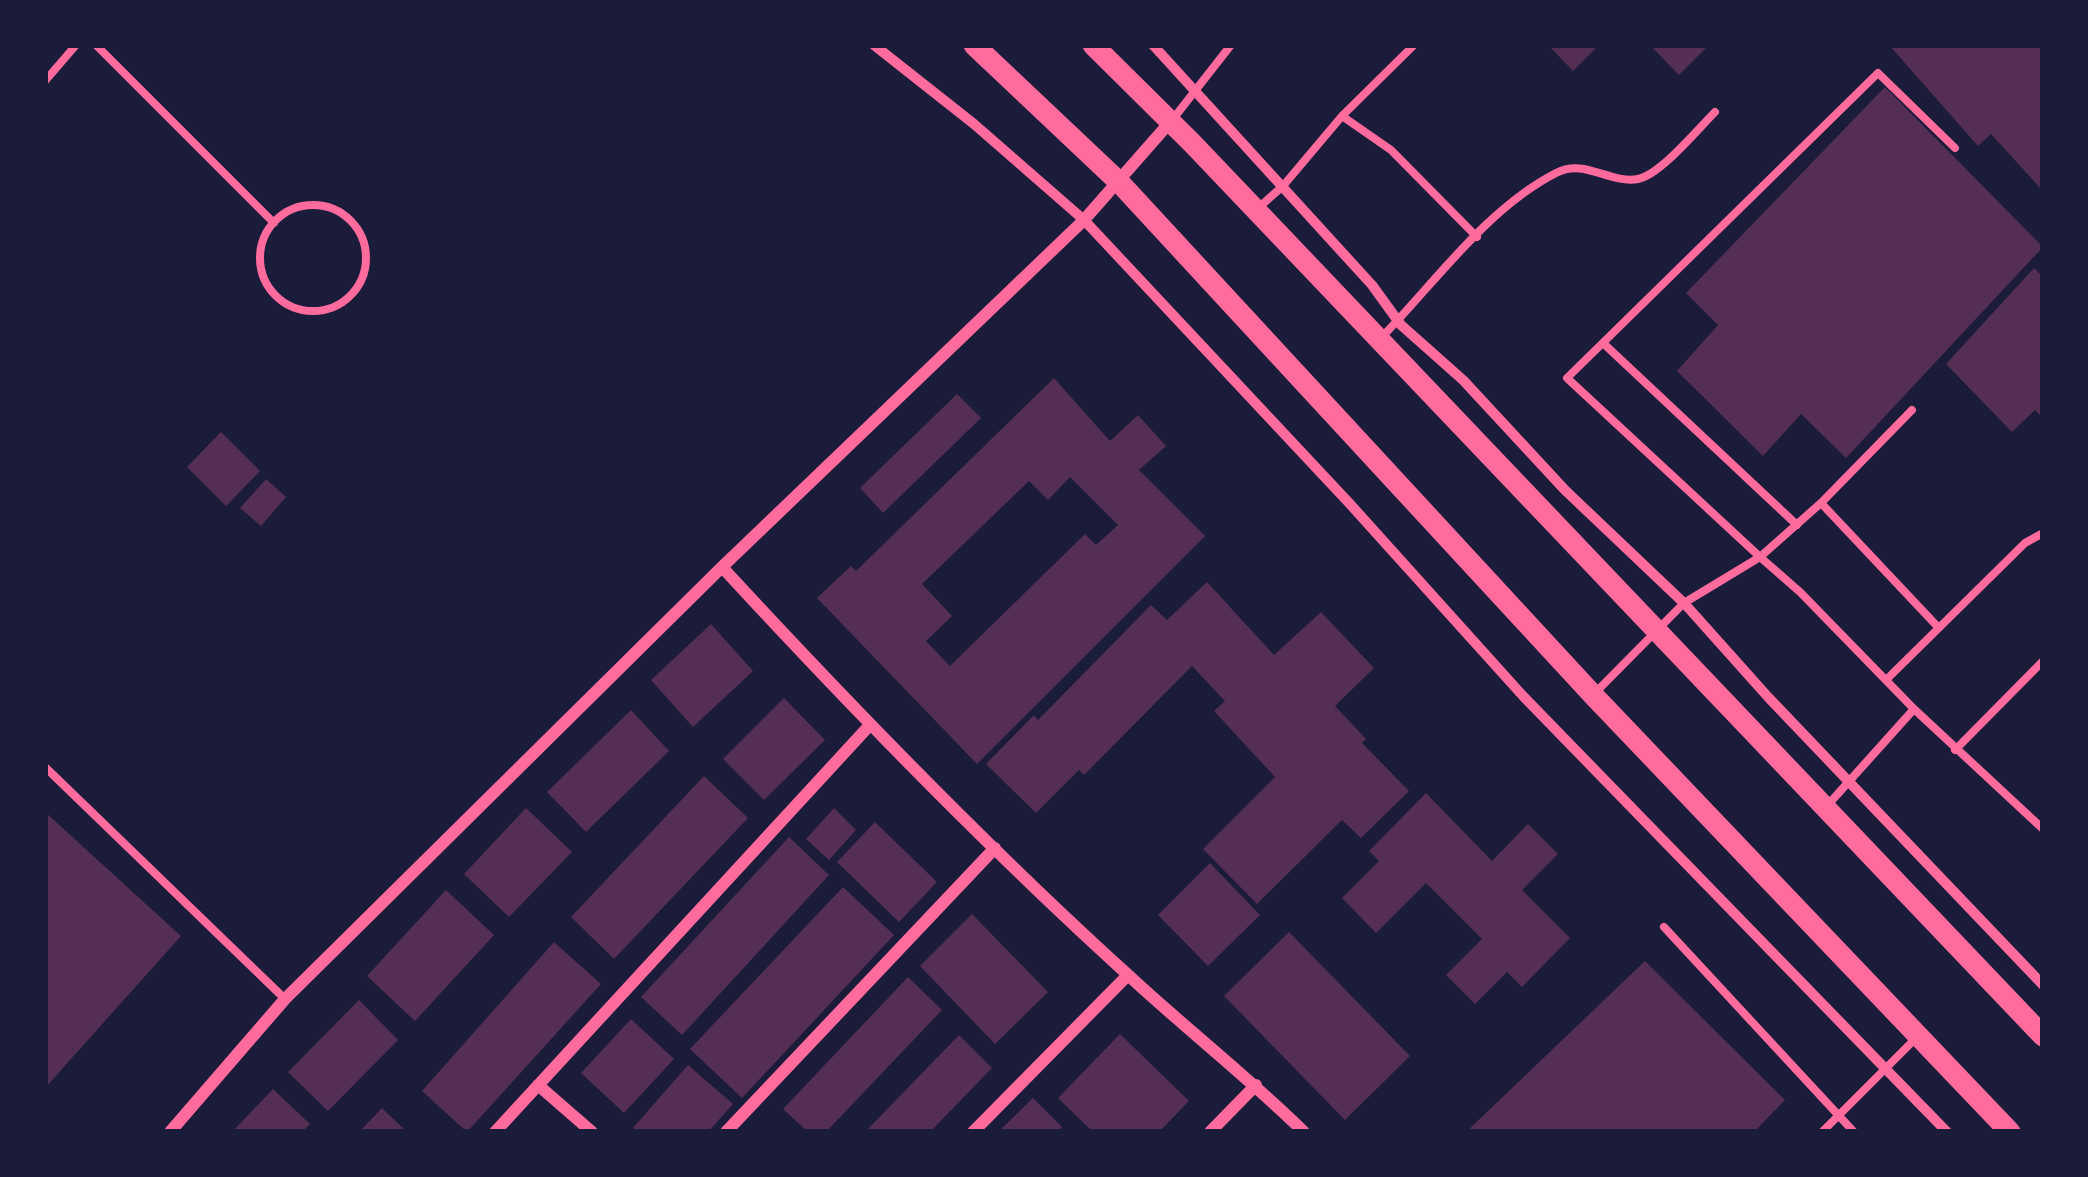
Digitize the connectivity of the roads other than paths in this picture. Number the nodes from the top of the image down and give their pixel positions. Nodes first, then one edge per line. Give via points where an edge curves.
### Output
1 (76, 45) edge
2 (96, 45) edge
3 (874, 45) edge
4 (974, 45) edge
5 (1094, 45) edge
6 (1154, 45) edge
7 (1231, 45) edge
8 (1414, 45) edge
9 (45, 81) edge
10 (1195, 90) junction
11 (1715, 112) dead end
12 (1342, 116) junction
13 (1171, 121) junction
14 (1955, 148) dead end
15 (1119, 182) junction
16 (1283, 186) junction
17 (1256, 210) junction
18 (1084, 220) junction
19 (274, 223) junction
20 (1477, 237) junction
21 (1398, 321) junction
22 (1379, 340) junction
23 (1603, 343) junction
24 (1912, 410) dead end
25 (1821, 503) junction
26 (1797, 525) junction
27 (2043, 533) edge
28 (1760, 556) junction
29 (722, 567) junction
30 (1684, 603) junction
31 (1937, 626) junction
32 (1654, 630) junction
33 (2043, 661) edge
34 (1886, 680) junction
35 (1593, 695) junction
36 (1914, 709) junction
37 (869, 726) junction
38 (1955, 750) junction
39 (45, 767) edge
40 (1850, 782) junction
41 (1825, 808) junction
42 (2043, 830) edge
43 (995, 848) junction
44 (1664, 927) dead end
45 (1128, 975) junction
46 (2043, 985) edge
47 (284, 999) junction
48 (1918, 1036) junction
49 (2043, 1036) edge
50 (1886, 1067) junction
51 (538, 1084) junction
52 (1256, 1084) junction
53 (1839, 1115) junction
54 (170, 1132) edge
55 (495, 1132) edge
56 (592, 1132) edge
57 (726, 1132) edge
58 (974, 1132) edge
59 (1210, 1132) edge
60 (1304, 1132) edge
61 (1822, 1132) edge
62 (1854, 1132) edge
63 (1947, 1132) edge
64 (2010, 1132) edge

1 - 9 lane
2 - 19 lane
3 - 18 street
4 - 15 main road
5 - 13 main road
6 - 10 street
7 - 10 lane
8 - 12 lane
10 - 13 lane
10 - 16 street
11 - 20 lane via 1651,174 1628,179 1560,170
12 - 16 lane
12 - 20 lane via 1391,150
13 - 15 street
13 - 17 main road
14 - 23 lane via 1878,74
15 - 18 street
15 - 35 main road
16 - 17 lane
16 - 21 street
17 - 22 main road
18 - 29 street
18 - 50 street via 1523,696
19 - 19 lane via 304,205 352,220 365,269 347,299 314,311 282,300 262,272 264,237
20 - 21 lane
21 - 22 lane
21 - 30 street
22 - 32 main road
23 - 26 lane
23 - 28 lane via 1567,378
24 - 25 lane
25 - 26 lane
25 - 31 lane
26 - 28 lane
27 - 31 lane
28 - 30 lane
28 - 34 lane
29 - 37 street
29 - 47 street
30 - 32 lane
30 - 40 street
31 - 34 lane
32 - 35 lane
32 - 41 main road
33 - 38 lane
34 - 36 lane
35 - 48 main road
36 - 38 lane
36 - 40 lane
37 - 43 street
37 - 51 street
38 - 42 lane
39 - 47 lane
40 - 41 lane
40 - 46 street
41 - 49 main road
43 - 45 street
43 - 57 street
44 - 53 lane
45 - 52 street
45 - 58 street
47 - 54 street
48 - 50 lane
48 - 64 main road
50 - 53 lane
50 - 63 street
51 - 55 street
51 - 56 street
52 - 59 street
52 - 60 street
53 - 61 lane
53 - 62 lane

